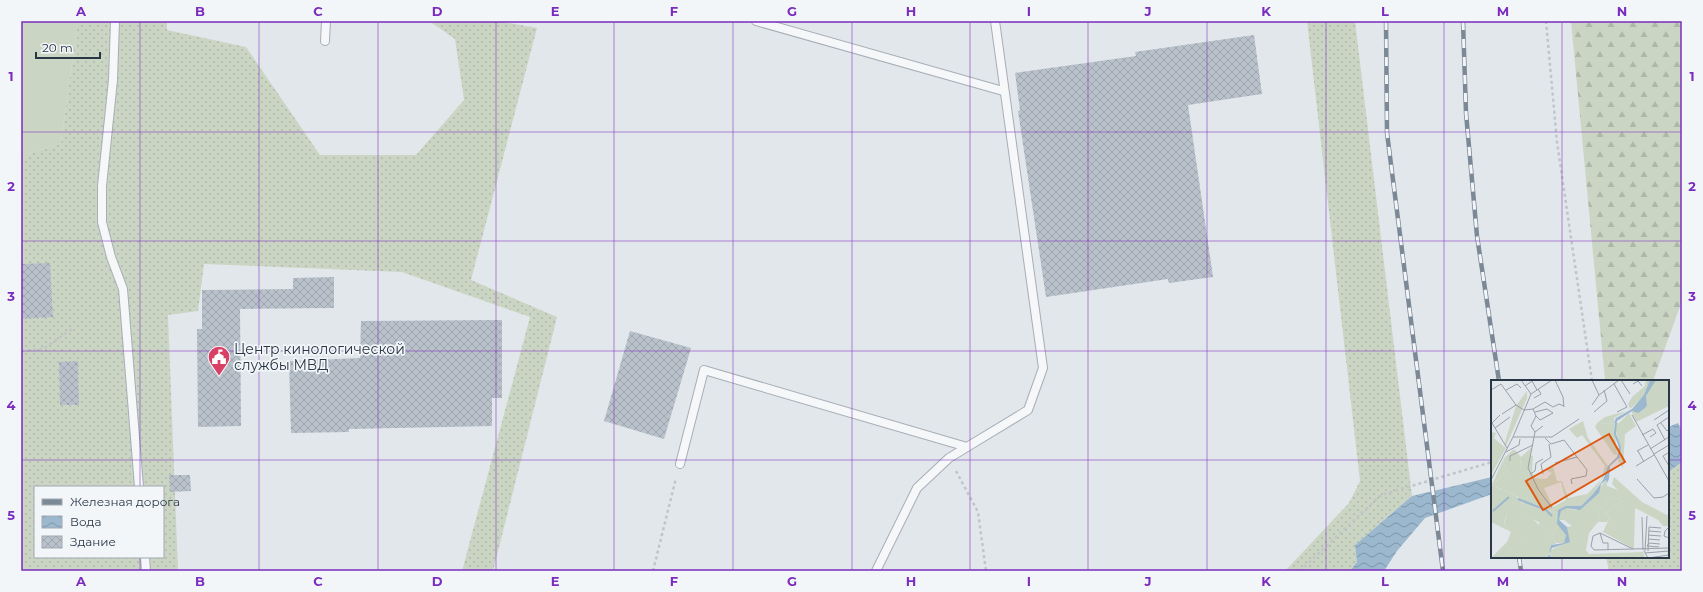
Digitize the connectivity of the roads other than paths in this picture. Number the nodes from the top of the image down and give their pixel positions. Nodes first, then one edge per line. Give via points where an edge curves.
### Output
1 (115, 21) edge
2 (326, 21) edge
3 (756, 21) edge
4 (995, 21) edge
5 (325, 41) dead end
6 (1003, 92) junction
7 (967, 447) junction
8 (680, 464) road end
9 (139, 486) edge
10 (145, 558) edge
11 (146, 571) edge
12 (876, 571) edge

1 - 9 lane via 114,80 102,186 102,222 123,289
2 - 5 lane
3 - 6 lane
4 - 6 lane
6 - 7 lane via 1043,368 1028,410
7 - 8 lane via 704,370
7 - 12 lane via 949,458 917,488
10 - 11 lane

